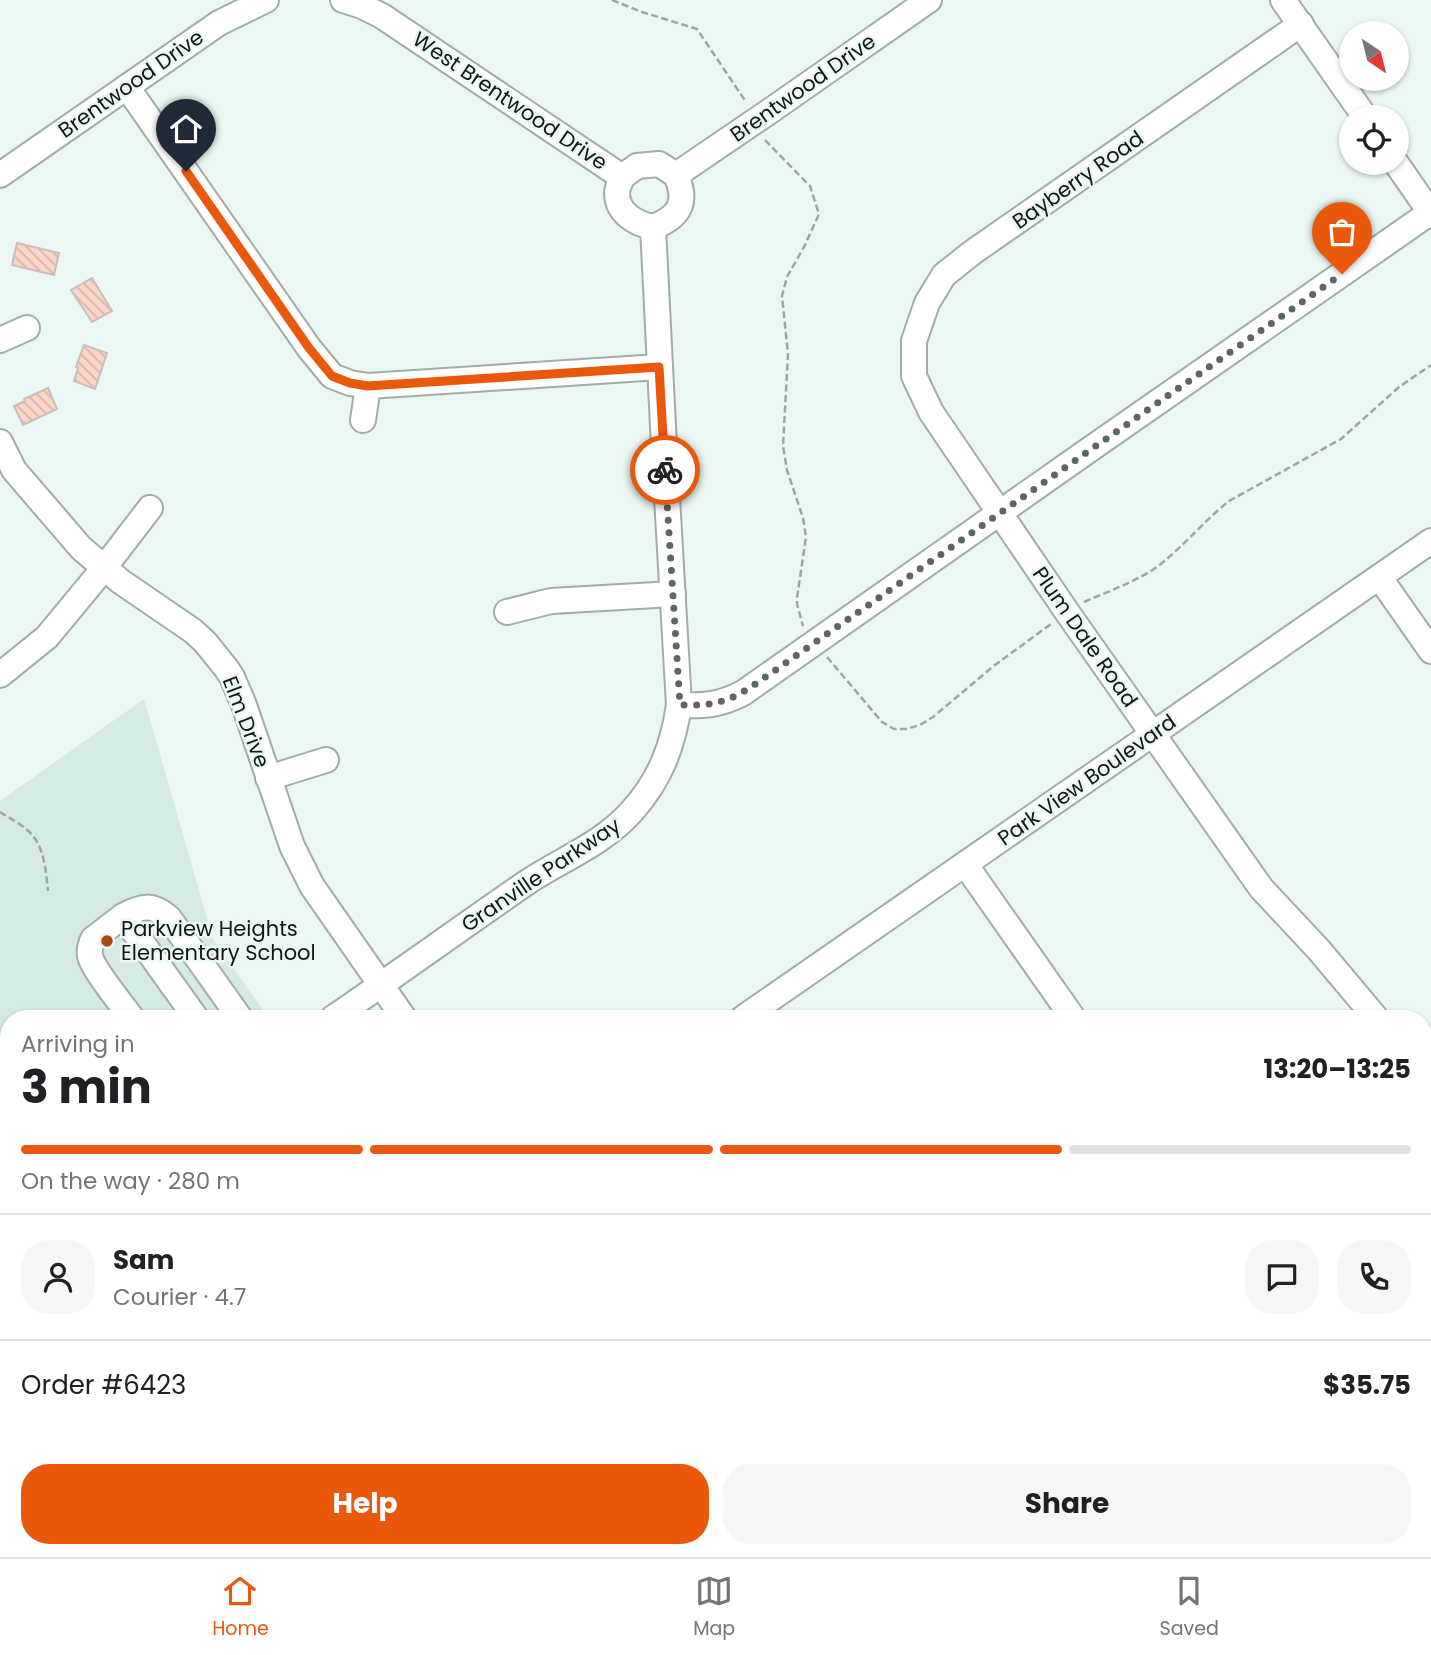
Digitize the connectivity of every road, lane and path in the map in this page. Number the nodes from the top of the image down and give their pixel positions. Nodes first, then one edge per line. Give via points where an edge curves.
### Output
1 (266, 0) edge
2 (343, 0) edge
3 (612, 0) edge
4 (929, 0) edge
5 (1283, 0) edge
6 (386, 8) edge
7 (1301, 24) junction
8 (127, 87) junction
9 (1357, 105) edge
10 (750, 107) dead end
11 (762, 135) dead end
12 (0, 175) edge
13 (676, 175) junction
14 (1405, 175) edge
15 (622, 177) junction
16 (1431, 212) edge
17 (653, 227) junction
18 (26, 328) dead end
19 (0, 340) edge
20 (1431, 365) edge
21 (659, 367) junction
22 (914, 376) joint
23 (368, 386) junction
24 (363, 420) dead end
25 (0, 442) edge
26 (150, 508) dead end
27 (999, 513) junction
28 (1431, 541) edge
29 (104, 568) junction
30 (1380, 578) junction
31 (673, 594) junction
32 (1079, 604) dead end
33 (507, 612) dead end
34 (1057, 620) dead end
35 (807, 633) dead end
36 (1431, 651) edge
37 (823, 653) dead end
38 (0, 675) edge
39 (680, 705) junction
40 (1154, 734) junction
41 (326, 760) dead end
42 (268, 778) junction
43 (0, 812) edge
44 (965, 864) junction
45 (48, 891) dead end
46 (123, 916) junction
47 (381, 985) junction
48 (126, 1010) edge
49 (190, 1010) edge
50 (234, 1010) edge
51 (345, 1010) edge
52 (398, 1010) edge
53 (773, 1010) edge
54 (1067, 1010) edge
55 (1370, 1010) edge

1 - 8 street, Brentwood Drive via 219,23
2 - 6 street
3 - 10 path via 697,29
4 - 13 street, Brentwood Drive
5 - 7 street
6 - 15 street, West Brentwood Drive
7 - 9 street
7 - 22 street, Bayberry Road via 944,275 927,303 914,341
8 - 12 street, Brentwood Drive
8 - 23 street via 309,348 332,376
11 - 35 path via 810,186 819,214 782,296 788,354 783,446 805,530 797,604
13 - 15 street, West Brentwood Drive via 659,164 637,166
13 - 17 street via 682,196 676,214
14 - 16 street
15 - 17 street via 617,193 621,209
16 - 27 street
17 - 21 street, Granville Parkway
18 - 19 street
20 - 32 path via 1340,439 1229,501 1147,574
21 - 23 street
21 - 31 street, Granville Parkway
22 - 27 street, Plum Dale Road via 931,412
23 - 24 street
25 - 29 street, Elm Drive via 14,470 37,499
26 - 29 street
27 - 39 street via 743,692 720,703
27 - 40 street, Plum Dale Road
28 - 30 street, Park View Boulevard
29 - 38 street via 47,638
29 - 42 street, Elm Drive via 182,622 220,660 239,692
30 - 36 street
30 - 40 street, Park View Boulevard
31 - 33 street via 551,601
31 - 39 street, Granville Parkway
34 - 37 path via 933,717 906,729 882,722
39 - 47 street, Granville Parkway via 664,764 624,820
40 - 44 street, Park View Boulevard
40 - 55 street, Plum Dale Road via 1261,888
41 - 42 street
42 - 47 street, Elm Drive via 312,886
43 - 45 path via 33,836
44 - 53 street, Park View Boulevard
44 - 54 street
46 - 48 street via 98,934 89,949 94,965
46 - 49 street
46 - 50 street via 150,907 169,918
47 - 51 street, Granville Parkway
47 - 52 street, Elm Drive

